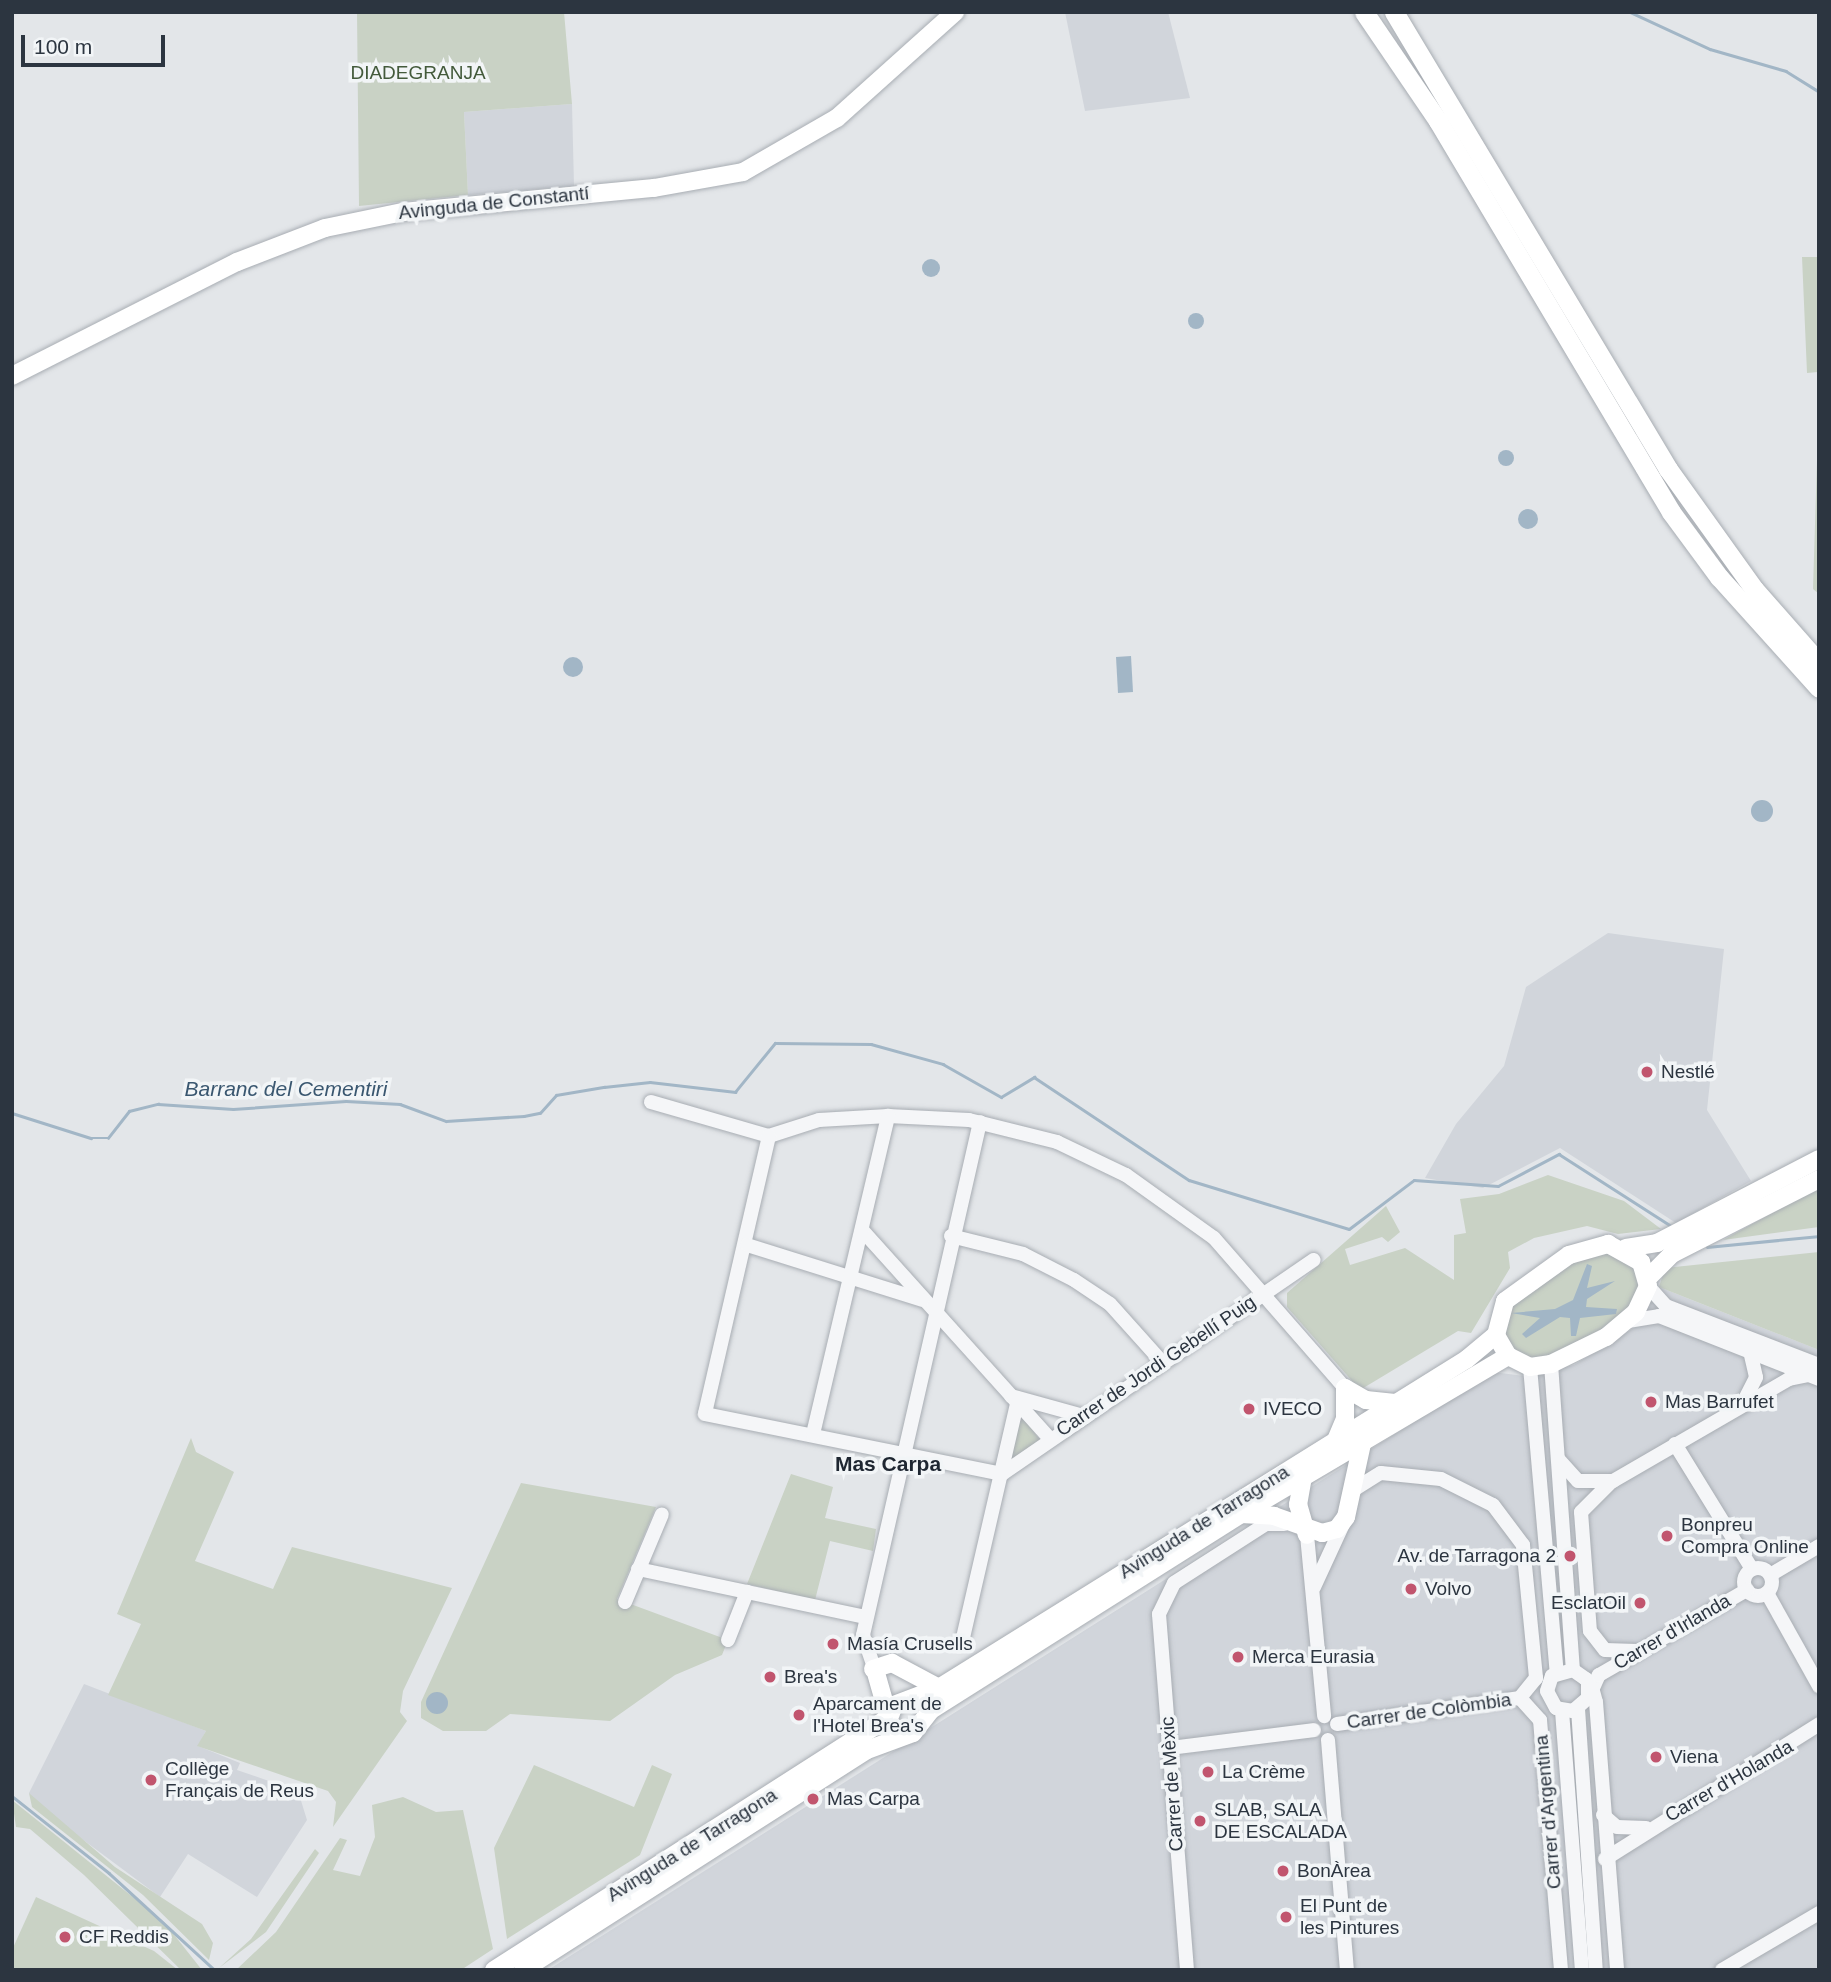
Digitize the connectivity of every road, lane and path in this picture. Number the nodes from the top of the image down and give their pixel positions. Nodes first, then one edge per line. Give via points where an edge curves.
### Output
1 (955, 12) edge
2 (1351, 12) edge
3 (1364, 12) edge
4 (1383, 12) edge
5 (1394, 12) edge
6 (1392, 54) junction
7 (1432, 72) junction
8 (12, 376) edge
9 (1719, 578) junction
10 (1819, 663) edge
11 (1819, 688) edge
12 (1819, 701) edge
13 (651, 1102) dead end
14 (888, 1116) junction
15 (979, 1122) junction
16 (769, 1136) junction
17 (1819, 1159) edge
18 (1819, 1179) edge
19 (862, 1230) junction
20 (951, 1236) junction
21 (747, 1245) junction
22 (1626, 1248) junction
23 (1313, 1260) dead end
24 (850, 1273) junction
25 (1648, 1282) junction
26 (1260, 1287) junction
27 (930, 1306) junction
28 (1627, 1321) junction
29 (1496, 1335) junction
30 (1750, 1352) junction
31 (1508, 1356) junction
32 (1162, 1363) junction
33 (1551, 1364) junction
34 (1530, 1367) junction
35 (1815, 1373) edge
36 (1345, 1388) junction
37 (1013, 1400) junction
38 (1395, 1403) junction
39 (1741, 1406) junction
40 (1083, 1416) junction
41 (813, 1434) junction
42 (1049, 1438) junction
43 (1363, 1439) junction
44 (1336, 1440) junction
45 (1675, 1444) junction
46 (902, 1455) junction
47 (1557, 1456) junction
48 (1002, 1474) junction
49 (1300, 1479) junction
50 (1613, 1481) junction
51 (1350, 1494) junction
52 (662, 1514) dead end
53 (1241, 1514) junction
54 (1346, 1517) junction
55 (1303, 1529) junction
56 (1819, 1546) edge
57 (1583, 1567) junction
58 (638, 1569) junction
59 (1752, 1569) junction
60 (1770, 1575) junction
61 (1314, 1587) junction
62 (1746, 1590) junction
63 (747, 1592) junction
64 (1767, 1593) junction
65 (625, 1602) dead end
66 (866, 1617) junction
67 (1572, 1635) junction
68 (727, 1640) dead end
69 (962, 1642) dead end
70 (1637, 1651) junction
71 (875, 1671) junction
72 (1576, 1671) junction
73 (1557, 1672) junction
74 (1819, 1686) edge
75 (940, 1688) junction
76 (1589, 1691) junction
77 (1547, 1695) junction
78 (1524, 1697) junction
79 (906, 1702) junction
80 (1562, 1711) junction
81 (1324, 1716) junction
82 (888, 1717) junction
83 (920, 1722) junction
84 (1337, 1724) junction
85 (1819, 1724) edge
86 (1314, 1730) junction
87 (1813, 1734) edge
88 (900, 1735) junction
89 (1328, 1740) junction
90 (1170, 1748) junction
91 (1603, 1815) junction
92 (1651, 1827) junction
93 (1605, 1859) junction
94 (1819, 1913) edge
95 (1612, 1944) junction
96 (494, 1970) edge
97 (523, 1970) edge
98 (1187, 1970) edge
99 (1347, 1970) edge
100 (1561, 1970) edge
101 (1582, 1970) edge
102 (1597, 1970) edge
103 (1605, 1970) edge
104 (1617, 1970) edge
105 (1722, 1970) edge

1 - 8 main road, Avinguda de Constantí via 837,118 743,172 654,188 403,212 325,228 237,262
2 - 6 highway
3 - 6 highway
4 - 7 highway
5 - 7 highway
6 - 9 highway via 1658,490
7 - 10 highway via 1668,469 1754,589
9 - 11 highway
9 - 12 highway via 1728,597
13 - 16 street
14 - 15 street
14 - 16 street via 818,1120
14 - 19 street
15 - 20 street
15 - 26 street via 1057,1142 1126,1175 1191,1218
16 - 21 street
17 - 22 main road via 1657,1243
18 - 25 main road via 1672,1254
19 - 24 street
19 - 27 street
20 - 27 street
20 - 32 street via 1023,1254 1074,1280 1110,1304
21 - 24 street
21 - 41 street via 705,1414
22 - 25 main road
22 - 29 main road via 1595,1245 1537,1273 1505,1301
23 - 26 street, Carrer de Jordi Gebellí Puig
24 - 27 street
24 - 41 street
25 - 28 main road
25 - 35 street via 1667,1306
26 - 32 street, Carrer de Jordi Gebellí Puig
26 - 36 street
27 - 37 street
27 - 46 street
28 - 30 street via 1659,1316
28 - 33 main road
29 - 31 main road
29 - 38 main road, Avinguda de Tarragona
30 - 35 street
30 - 39 street via 1756,1377
31 - 34 main road
31 - 43 main road, Avinguda de Tarragona
32 - 40 street, Carrer de Jordi Gebellí Puig
33 - 34 main road
33 - 47 street
34 - 73 street
35 - 39 street
36 - 38 main road via 1366,1400
36 - 44 main road via 1345,1419
37 - 40 street
37 - 42 street
37 - 48 street
38 - 44 main road, Avinguda de Tarragona
39 - 45 street
40 - 42 street, Carrer de Jordi Gebellí Puig
41 - 46 street
42 - 48 street, Carrer de Jordi Gebellí Puig
43 - 49 main road, Avinguda de Tarragona
43 - 51 main road
44 - 49 main road
44 - 75 main road, Avinguda de Tarragona
45 - 50 street
45 - 59 street
46 - 48 street
46 - 66 street
47 - 50 street via 1578,1481
47 - 67 street
48 - 69 street
49 - 53 main road, Avinguda de Tarragona
49 - 55 main road
50 - 57 street via 1583,1506
51 - 54 main road
51 - 78 street via 1367,1476 1418,1474 1471,1491 1510,1521 1528,1562 1536,1678
52 - 58 street
53 - 55 main road
53 - 83 main road, Avinguda de Tarragona
54 - 55 main road via 1329,1532
54 - 61 street
55 - 61 street
55 - 90 street, Carrer de Mèxic via 1266,1524 1174,1583 1163,1598 1159,1614
56 - 60 street
57 - 67 street
57 - 70 street via 1594,1639 1614,1654
58 - 63 street
58 - 65 street
59 - 60 street
59 - 62 street
60 - 64 street
61 - 81 street
62 - 64 street
62 - 70 street, Carrer d'Irlanda
63 - 66 street
63 - 68 street
64 - 74 street
66 - 71 street via 865,1651
67 - 72 street
70 - 76 street, Carrer d'Irlanda
71 - 75 main road via 892,1663
71 - 79 main road
71 - 82 main road
72 - 73 street, Carrer d'Irlanda
72 - 76 street, Carrer d'Irlanda
73 - 77 street
75 - 79 main road, Avinguda de Tarragona
76 - 80 street
76 - 91 street
76 - 102 street, Carrer d'Argentina
77 - 78 street, Carrer de Colòmbia
77 - 80 street
78 - 84 street, Carrer de Colòmbia
78 - 100 street, Carrer d'Argentina via 1540,1720
79 - 82 main road, Avinguda de Tarragona
79 - 83 main road
80 - 101 street, Carrer d'Argentina
81 - 84 street
81 - 86 street
82 - 88 main road
82 - 96 main road, Avinguda de Tarragona
83 - 88 main road, Avinguda de Tarragona via 913,1733
84 - 89 street
85 - 87 street, Carrer d'Holanda
86 - 89 street
86 - 90 street
87 - 92 street, Carrer d'Holanda
88 - 97 main road, Avinguda de Tarragona
89 - 99 street
90 - 98 street, Carrer de Mèxic
91 - 92 street, Carrer d'Holanda via 1630,1830
91 - 93 street
92 - 93 street, Carrer d'Holanda
93 - 95 street
94 - 105 street
95 - 103 street
95 - 104 street

